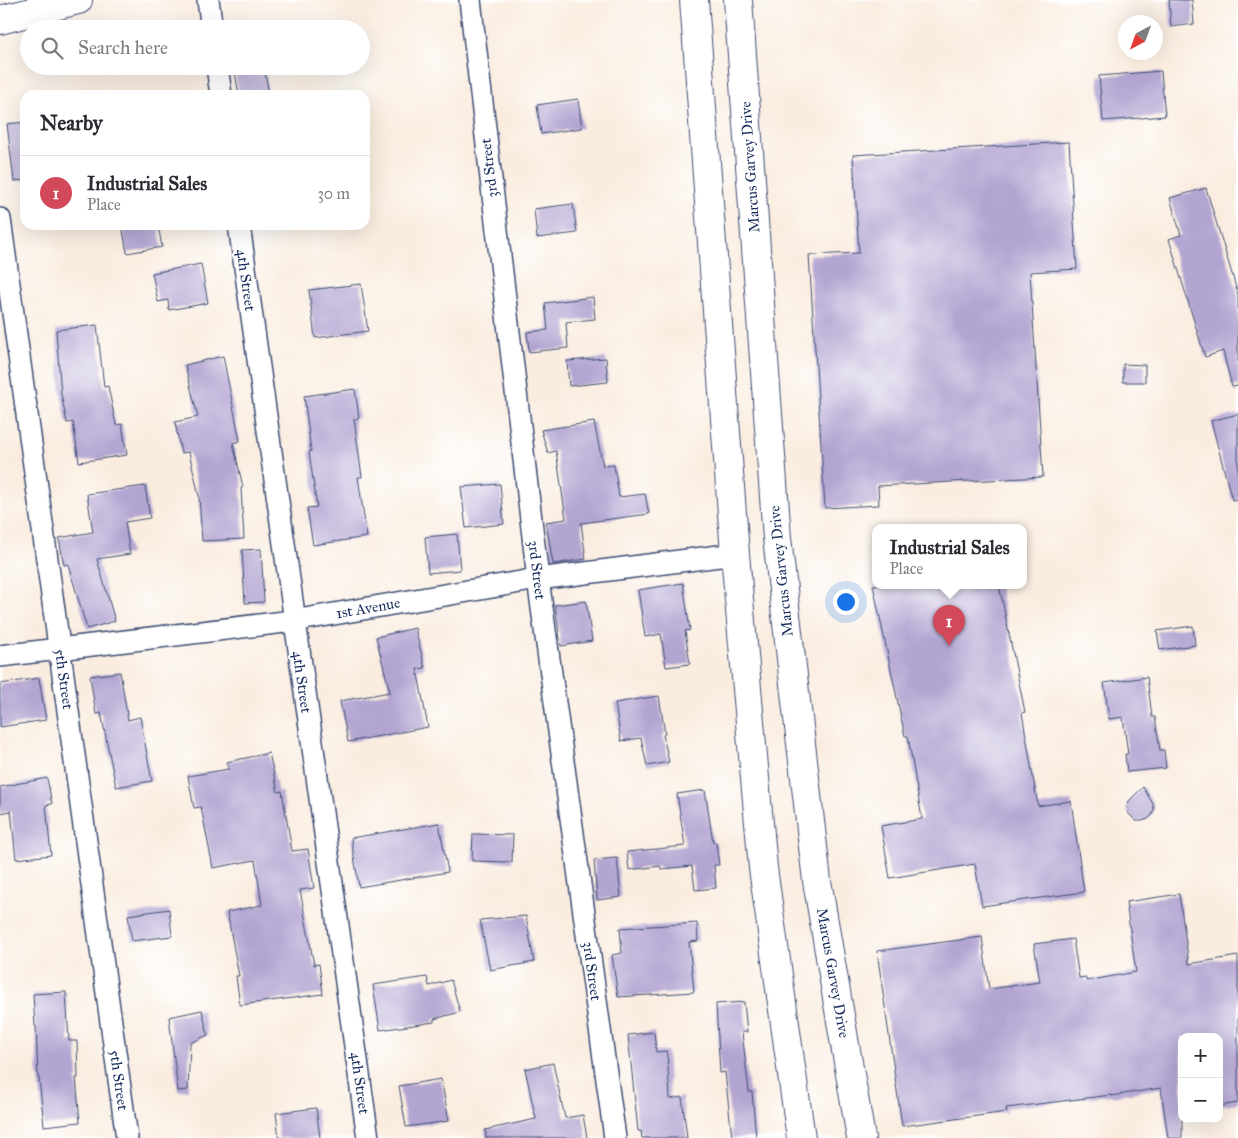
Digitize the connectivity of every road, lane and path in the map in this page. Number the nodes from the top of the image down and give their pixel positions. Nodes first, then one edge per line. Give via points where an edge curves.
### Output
1 (78, 0) edge
2 (208, 0) edge
3 (470, 0) edge
4 (694, 0) edge
5 (738, 0) edge
6 (0, 20) edge
7 (211, 20) edge
8 (218, 75) edge
9 (220, 90) edge
10 (0, 219) edge
11 (240, 230) edge
12 (736, 554) junction
13 (538, 579) junction
14 (294, 621) junction
15 (59, 648) junction
16 (0, 656) edge
17 (761, 843) junction
18 (127, 1138) edge
19 (368, 1138) edge
20 (615, 1138) edge
21 (801, 1138) edge
22 (817, 1138) edge
23 (861, 1138) edge

1 - 6 main road
2 - 7 street
3 - 13 street, 3rd Street
4 - 12 main road
5 - 23 main road, Marcus Garvey Drive via 777,538 817,880
8 - 9 street
10 - 15 street, 5th Street
11 - 14 street, 4th Street
12 - 13 street, 1st Avenue
12 - 17 main road
13 - 14 street, 1st Avenue
13 - 20 street, 3rd Street
14 - 15 street, 1st Avenue
14 - 19 street, 4th Street
15 - 16 street, 1st Avenue
15 - 18 street, 5th Street
17 - 21 main road
17 - 22 main road via 782,939

